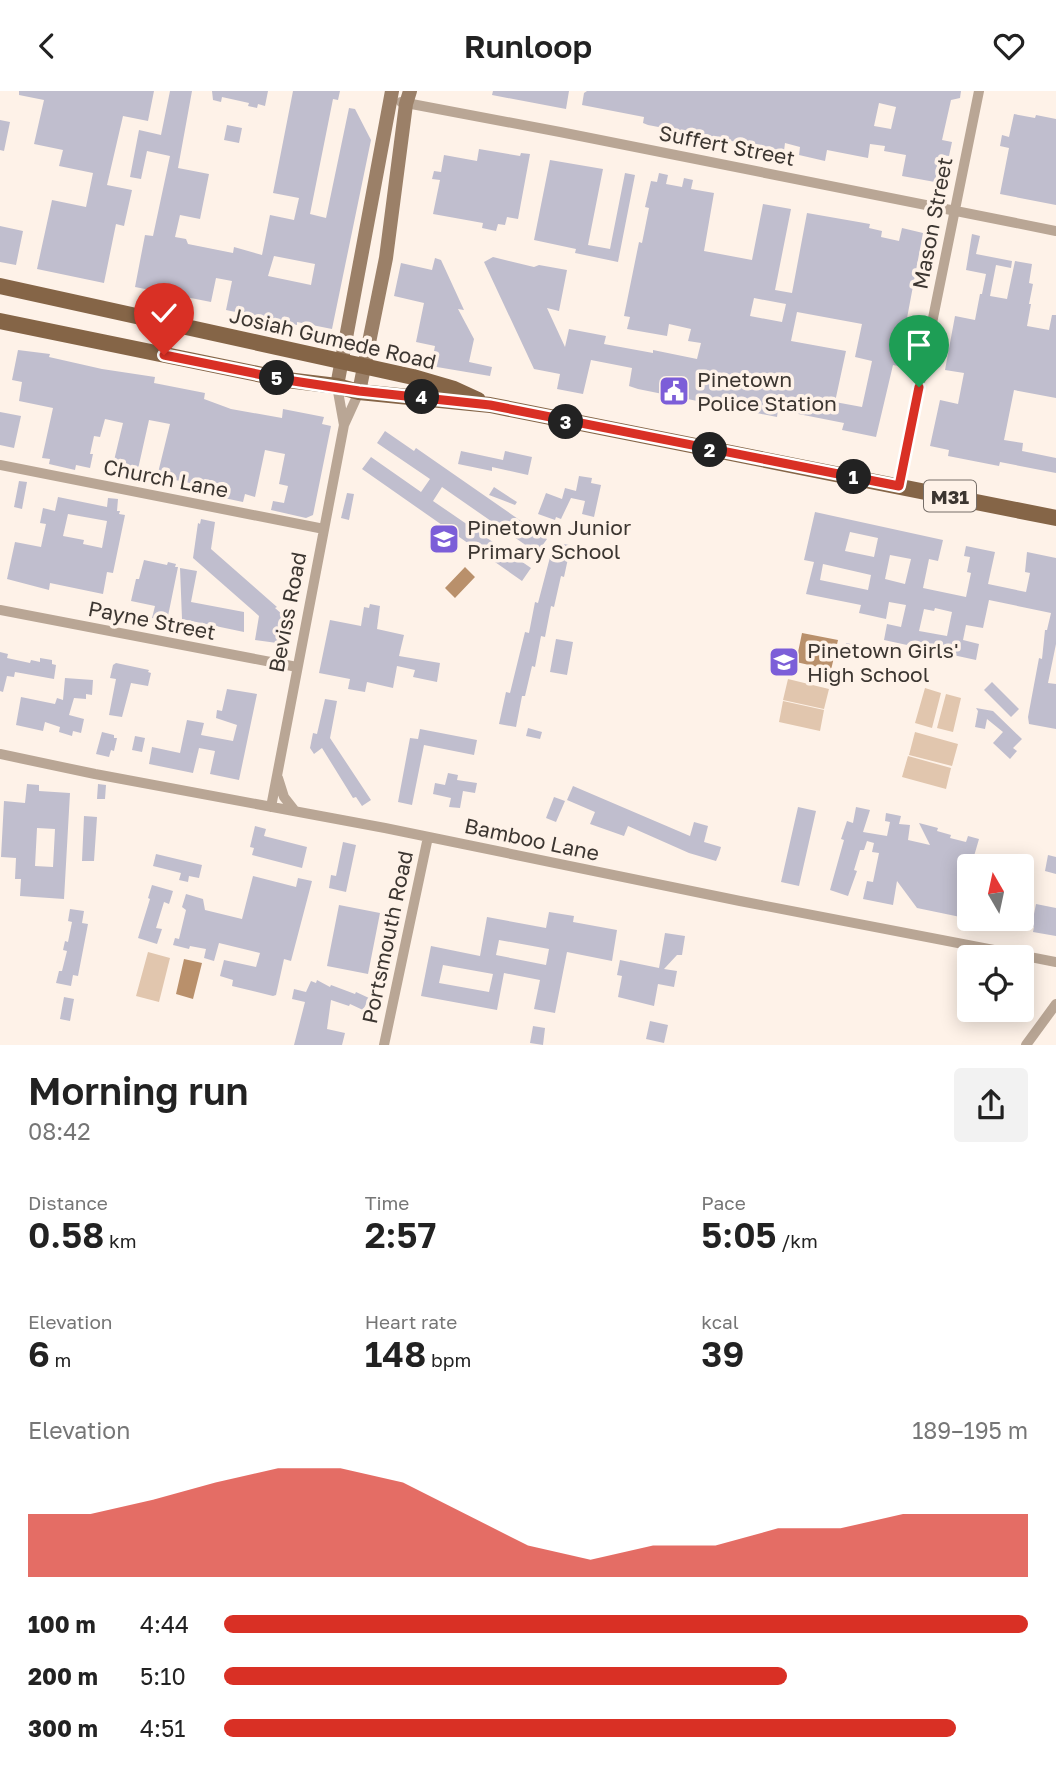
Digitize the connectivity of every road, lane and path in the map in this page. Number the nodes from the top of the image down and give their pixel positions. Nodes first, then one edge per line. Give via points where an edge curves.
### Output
1 (979, 91) edge
2 (391, 95) edge
3 (408, 98) edge
4 (955, 211) junction
5 (1056, 231) edge
6 (0, 286) edge
7 (0, 321) edge
8 (342, 361) junction
9 (363, 366) junction
10 (337, 386) junction
11 (359, 391) junction
12 (490, 405) junction
13 (344, 425) junction
14 (0, 465) edge
15 (899, 486) junction
16 (1056, 518) edge
17 (324, 529) junction
18 (0, 610) edge
19 (297, 667) junction
20 (0, 754) edge
21 (277, 775) junction
22 (271, 807) junction
23 (296, 812) junction
24 (428, 837) junction
25 (1056, 962) edge
26 (1056, 1004) edge
27 (384, 1045) edge
28 (1026, 1045) edge

1 - 4 street, Mason Street
2 - 3 street, Suffert Street
2 - 8 main road, Beviss Road
3 - 4 street, Suffert Street
3 - 9 main road, Beviss Road via 386,258
4 - 5 street, Suffert Street
4 - 15 street, Mason Street
6 - 8 main road, Josiah Gumede Road / M31
7 - 10 main road, Josiah Gumede Road / M31 via 287,380
8 - 9 main road, Josiah Gumede Road / M31
8 - 10 main road, Beviss Road
9 - 11 main road, Beviss Road
9 - 12 main road, Josiah Gumede Road / M31 via 444,386
10 - 11 main road, Josiah Gumede Road / M31
10 - 13 street, Beviss Road
11 - 12 main road, Josiah Gumede Road / M31
11 - 13 street, Beviss Road
12 - 15 main road, Josiah Gumede Road / M31
13 - 17 street, Beviss Road
14 - 17 street, Church Lane
15 - 16 main road, Josiah Gumede Road / M31
17 - 19 street, Beviss Road
18 - 19 street, Payne Street
19 - 21 street, Beviss Road
20 - 22 street, Bamboo Lane
21 - 22 street, Beviss Road
21 - 23 street via 284,797
22 - 23 street, Bamboo Lane
23 - 24 street, Bamboo Lane
24 - 25 street, Bamboo Lane
24 - 27 street, Portsmouth Road
26 - 28 street

